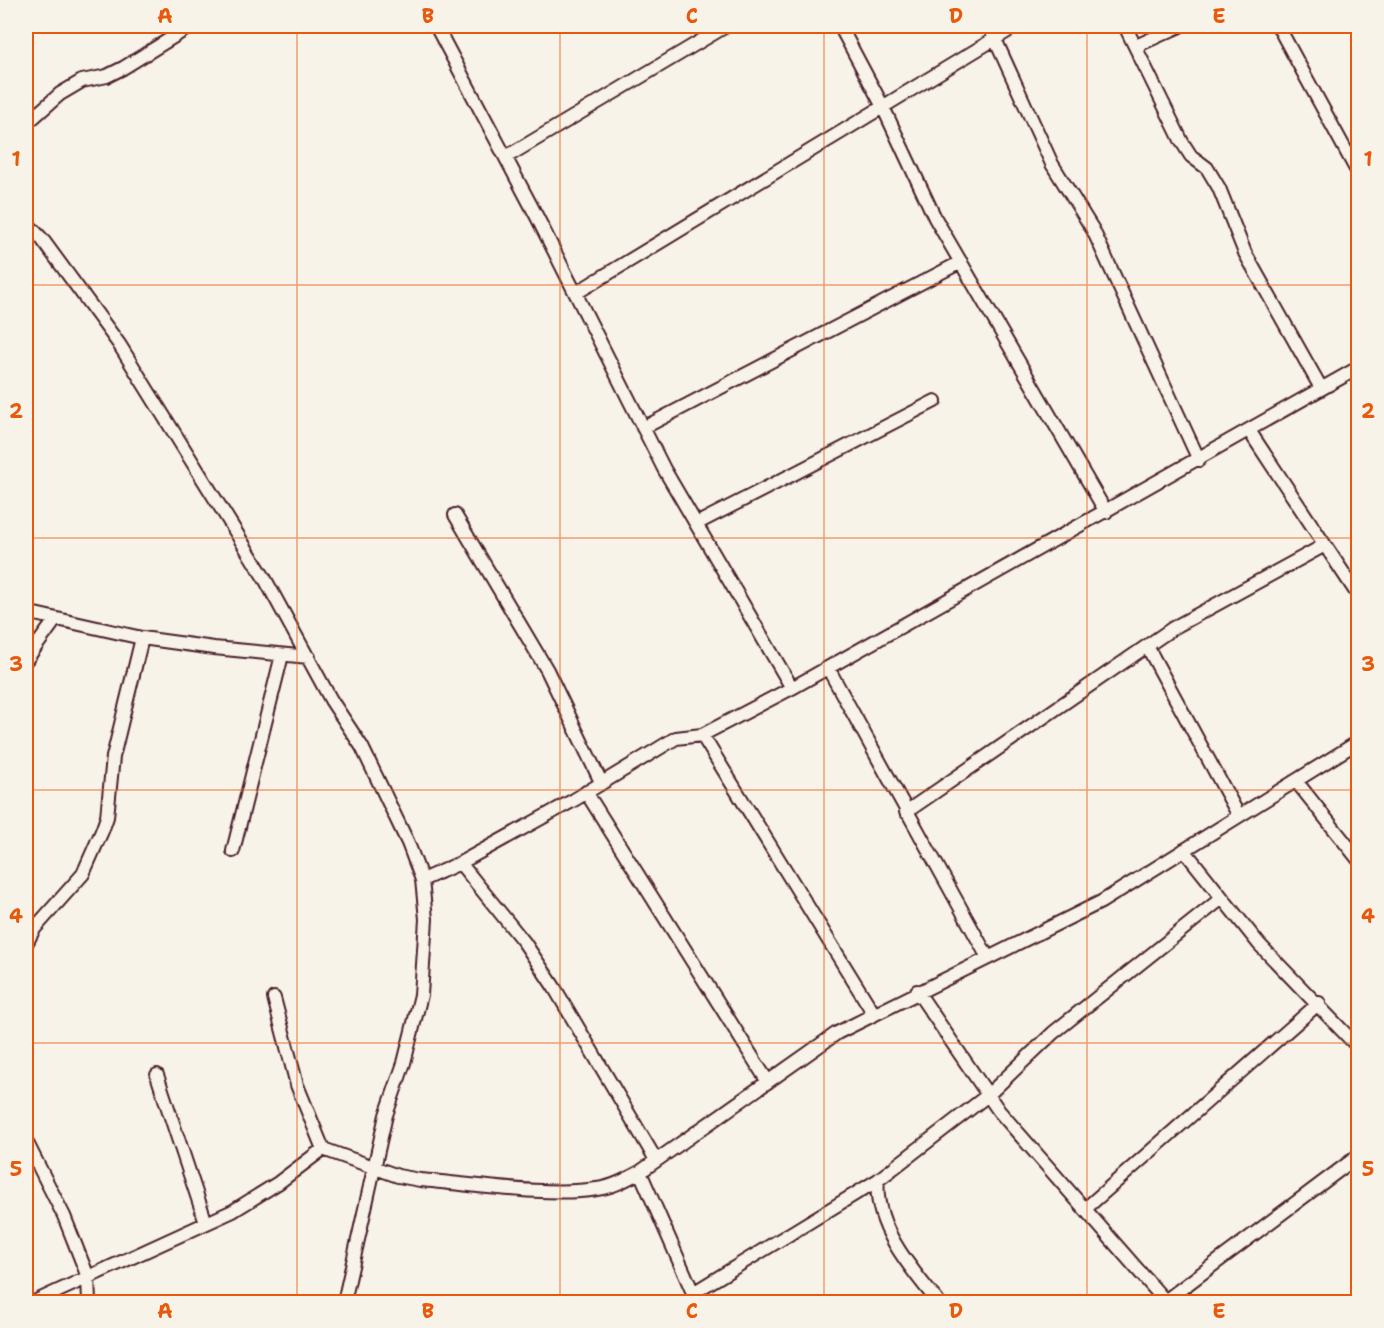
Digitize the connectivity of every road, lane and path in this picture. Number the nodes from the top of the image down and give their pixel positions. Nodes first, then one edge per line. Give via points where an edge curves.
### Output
1 (191, 26) edge
2 (436, 26) edge
3 (726, 26) edge
4 (840, 26) edge
5 (989, 26) edge
6 (1016, 26) edge
7 (1125, 26) edge
8 (1180, 26) edge
9 (1278, 26) edge
10 (170, 31) edge
11 (996, 37) junction
12 (1136, 46) junction
13 (882, 105) junction
14 (26, 124) edge
15 (506, 157) junction
16 (1359, 172) edge
17 (26, 222) edge
18 (961, 262) junction
19 (576, 293) junction
20 (1359, 368) edge
21 (1321, 388) junction
22 (935, 401) dead end
23 (643, 428) junction
24 (1250, 432) junction
25 (1199, 460) junction
26 (1106, 512) junction
27 (455, 515) dead end
28 (696, 524) junction
29 (1325, 545) junction
30 (1359, 596) edge
31 (26, 612) edge
32 (56, 619) junction
33 (142, 638) junction
34 (1147, 646) junction
35 (282, 654) junction
36 (309, 657) junction
37 (26, 660) edge
38 (828, 668) junction
39 (792, 688) junction
40 (702, 735) junction
41 (1359, 742) edge
42 (1296, 781) junction
43 (602, 782) junction
44 (586, 792) junction
45 (906, 812) junction
46 (1239, 816) junction
47 (1184, 850) junction
48 (233, 851) dead end
49 (1359, 859) edge
50 (460, 863) junction
51 (422, 880) junction
52 (1222, 897) junction
53 (26, 944) edge
54 (987, 956) junction
55 (917, 991) junction
56 (274, 998) dead end
57 (1319, 1004) junction
58 (874, 1014) junction
59 (1359, 1047) edge
60 (158, 1075) dead end
61 (768, 1082) junction
62 (988, 1095) junction
63 (26, 1141) edge
64 (323, 1149) junction
65 (1359, 1156) edge
66 (657, 1160) junction
67 (374, 1167) junction
68 (640, 1172) junction
69 (878, 1180) junction
70 (1085, 1209) junction
71 (206, 1223) junction
72 (88, 1278) junction
73 (695, 1298) edge
74 (34, 1302) edge
75 (89, 1302) edge
76 (344, 1302) edge
77 (938, 1302) edge
78 (1166, 1302) edge

1 - 10 street
2 - 15 street
3 - 15 street
4 - 13 street
5 - 11 street
6 - 11 street
7 - 12 street
8 - 12 street
9 - 16 street
10 - 14 street via 123,68 74,86
11 - 13 street
11 - 25 street via 1052,164 1093,230
12 - 21 street via 1182,142 1191,156 1207,168 1219,188 1245,253
13 - 18 street via 935,218
13 - 19 street
15 - 19 street
17 - 36 street via 119,344
18 - 23 street
18 - 26 street
19 - 23 street
20 - 21 street
21 - 24 street
22 - 28 street
23 - 28 street
24 - 25 street
24 - 29 street
25 - 26 street
26 - 38 street
27 - 43 street via 547,669
28 - 39 street
29 - 30 street
29 - 34 street
31 - 32 street
32 - 33 street
32 - 37 street
33 - 35 street
33 - 53 street via 113,757 102,831 83,874 34,929
34 - 45 street
34 - 46 street
35 - 36 street
35 - 48 street
36 - 51 street via 362,747
38 - 39 street
38 - 45 street
39 - 40 street
40 - 43 street via 676,738
40 - 58 street
41 - 42 street
42 - 46 street
42 - 49 street
43 - 44 street
44 - 50 street
44 - 61 street
45 - 54 street
46 - 47 street
47 - 52 street
47 - 54 street via 1049,930
50 - 51 street
50 - 66 street via 524,942 554,987
51 - 67 street via 426,919 421,995
52 - 57 street via 1259,944
52 - 62 street via 1053,1033
54 - 55 street
55 - 58 street
55 - 62 street
56 - 64 street via 297,1085
57 - 59 street
57 - 70 street
58 - 61 street via 837,1033
60 - 71 street
61 - 66 street
62 - 69 street
62 - 70 street
63 - 72 street via 64,1216
64 - 67 street
64 - 71 street via 278,1183
65 - 78 street
66 - 68 street
67 - 68 street via 420,1180 567,1192 598,1189
67 - 76 street
68 - 73 street
69 - 73 street
69 - 77 street via 879,1204 891,1236
70 - 78 street
71 - 72 street
72 - 74 street
72 - 75 street

